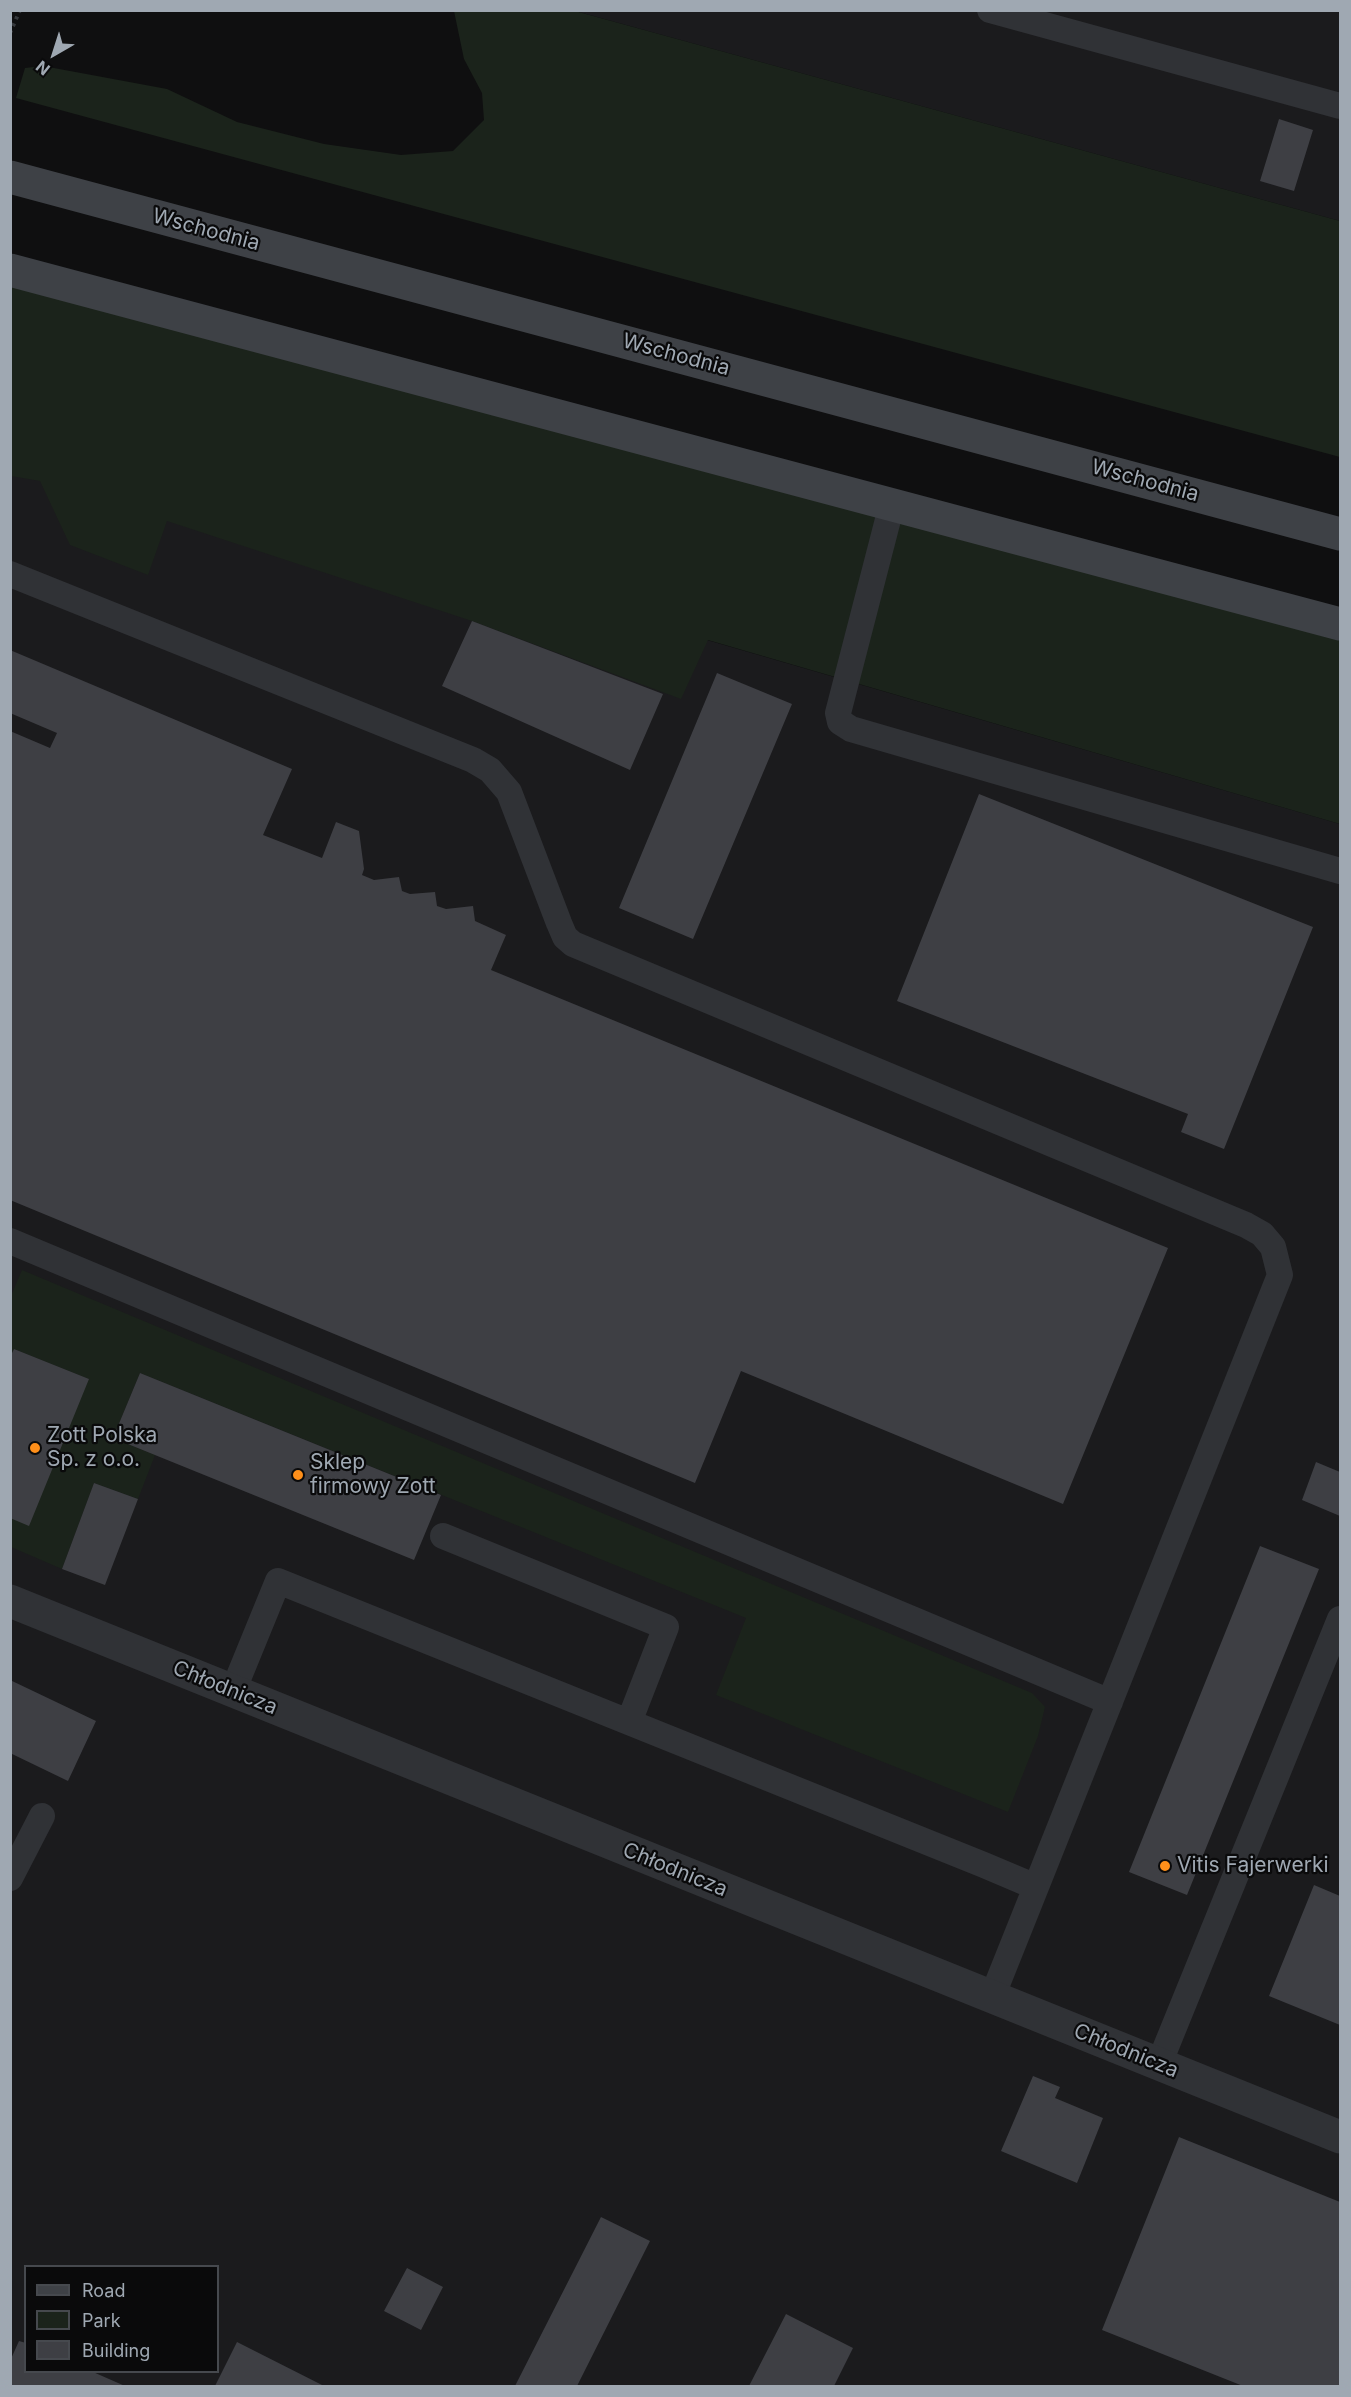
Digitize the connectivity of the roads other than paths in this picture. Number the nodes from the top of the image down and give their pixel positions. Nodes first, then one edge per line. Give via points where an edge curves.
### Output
1 (990, 10) edge
2 (1341, 106) edge
3 (10, 177) edge
4 (10, 270) edge
5 (892, 504) junction
6 (1341, 534) edge
7 (10, 574) edge
8 (1341, 624) edge
9 (1341, 871) edge
10 (10, 1241) edge
11 (443, 1536) dead end
12 (10, 1601) edge
13 (1341, 1619) edge
14 (233, 1691) junction
15 (1110, 1702) junction
16 (629, 1722) junction
17 (42, 1816) dead end
18 (10, 1878) edge
19 (1036, 1887) junction
20 (992, 1997) junction
21 (1159, 2064) junction
22 (1341, 2137) edge

1 - 2 lane
3 - 6 street, Wschodnia
4 - 5 street
5 - 8 street
5 - 9 lane via 838,714 840,722 851,729
7 - 15 lane via 490,770 509,792 559,923 573,944 1262,1234 1273,1246 1280,1275
10 - 15 lane
11 - 16 lane via 666,1628
12 - 14 street, Chłodnicza
13 - 21 lane
14 - 16 lane via 278,1581
14 - 20 street, Chłodnicza
15 - 19 lane
16 - 19 lane
17 - 18 lane
19 - 20 lane
20 - 21 street, Chłodnicza
21 - 22 street, Chłodnicza

